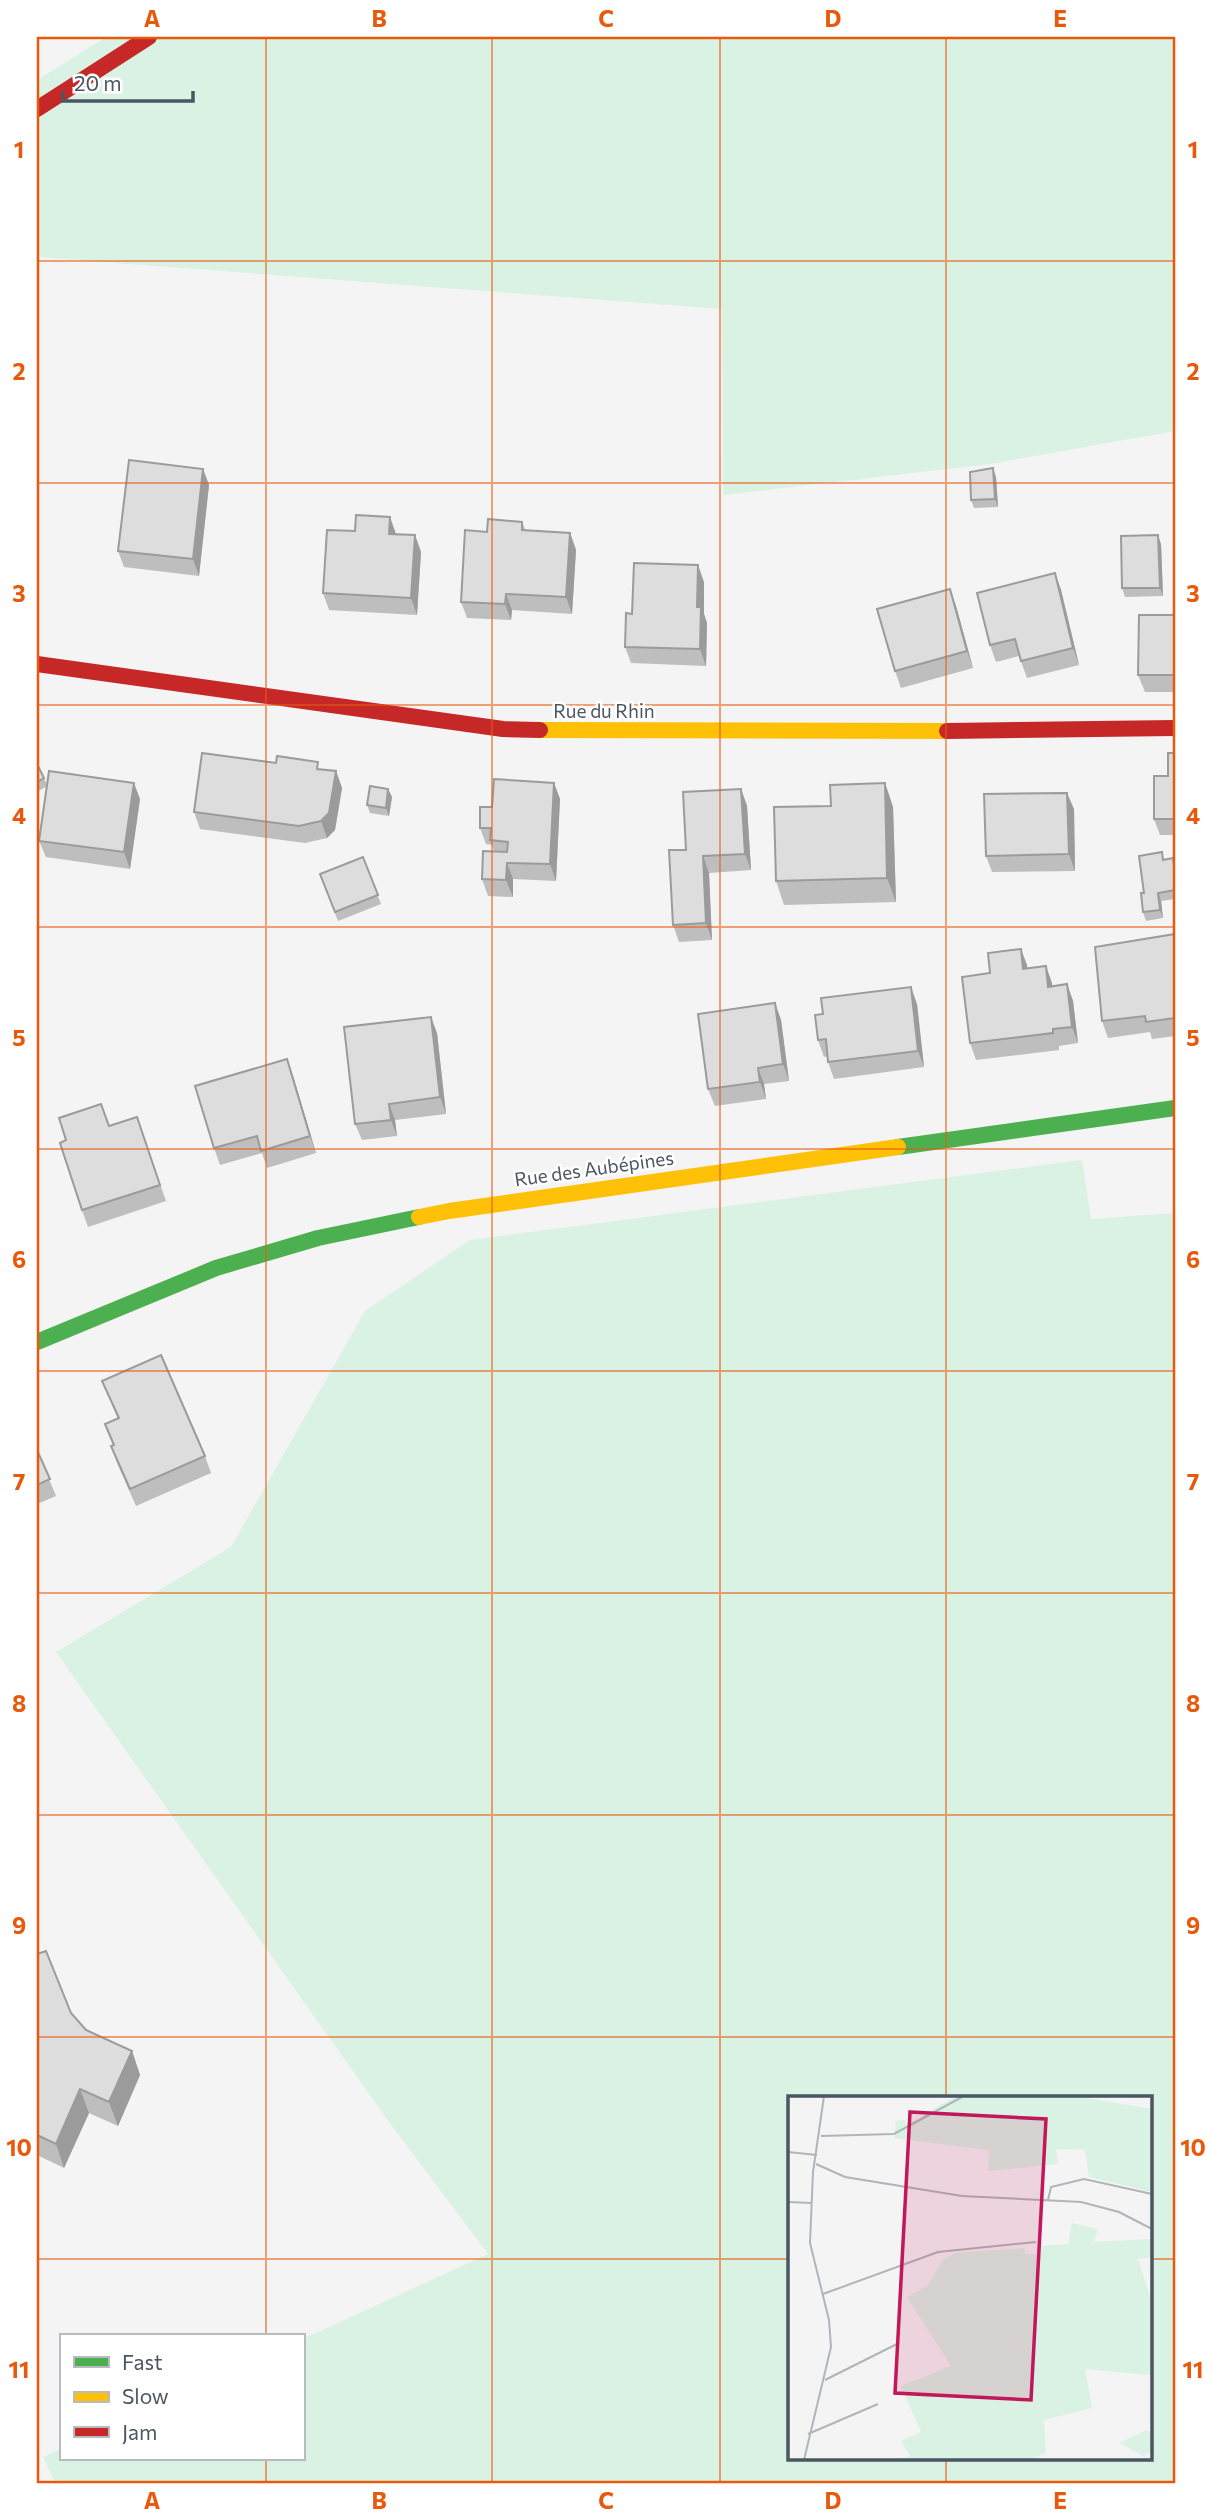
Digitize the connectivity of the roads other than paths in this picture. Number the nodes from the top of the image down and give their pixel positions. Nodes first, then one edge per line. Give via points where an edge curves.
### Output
1 (149, 37) edge
2 (37, 109) edge
3 (37, 664) edge
4 (1175, 728) edge
5 (1175, 1108) edge
6 (37, 1342) edge

1 - 2 street
3 - 4 street, Rue du Rhin via 503,729 902,732
5 - 6 street, Rue des Aubépines via 449,1211 318,1238 216,1268

